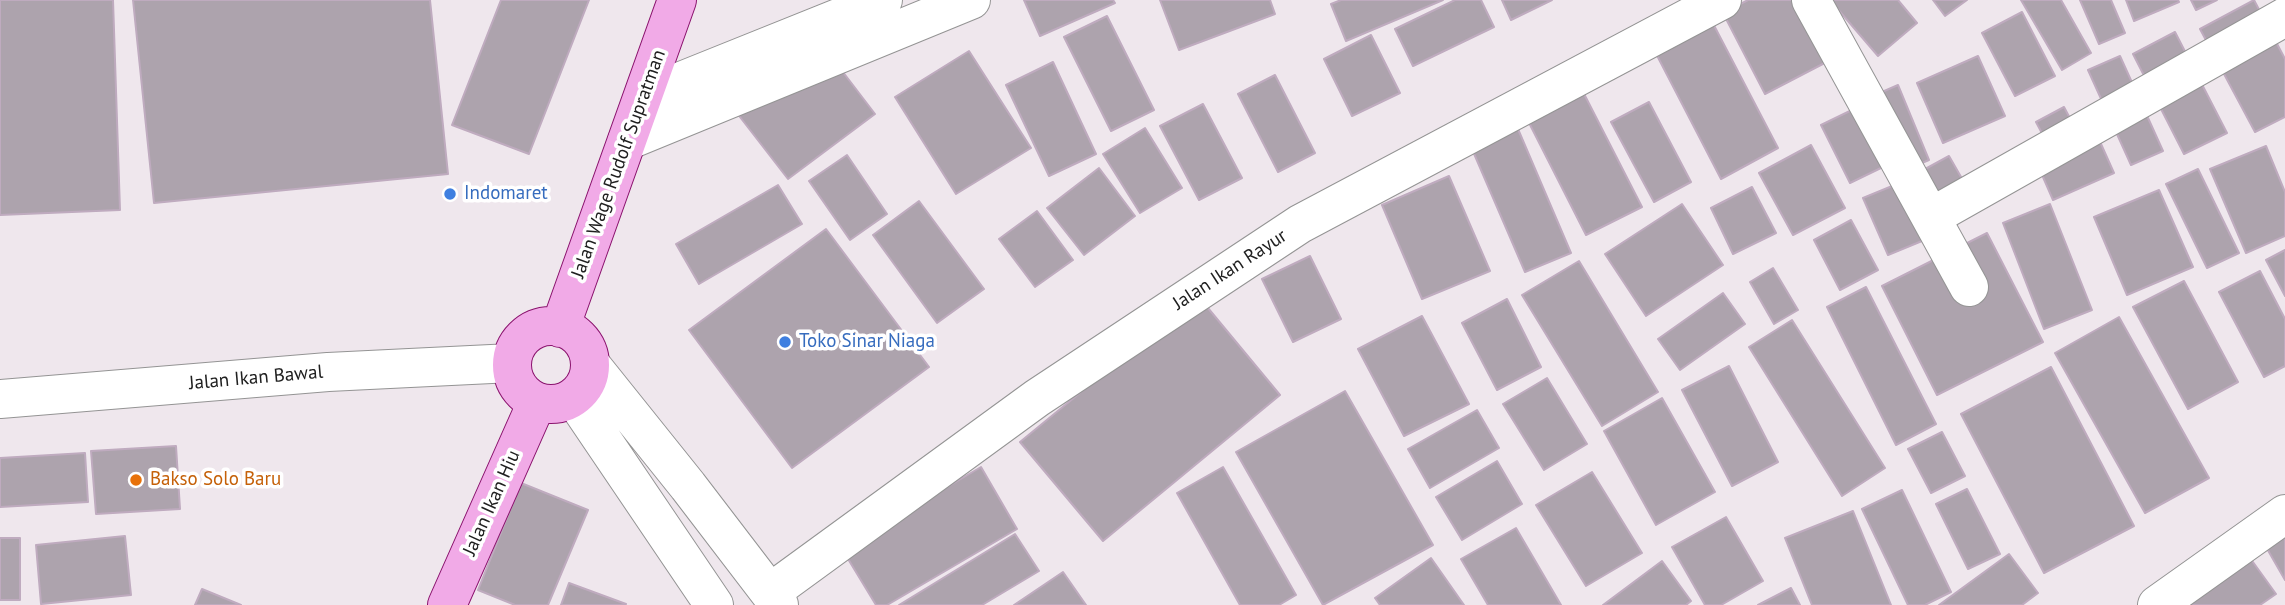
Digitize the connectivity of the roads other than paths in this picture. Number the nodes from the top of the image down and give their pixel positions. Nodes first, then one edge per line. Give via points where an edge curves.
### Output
1 (677, 0) edge
2 (883, 0) edge
3 (971, 0) edge
4 (1722, 0) edge
5 (1811, 0) edge
6 (2285, 17) edge
7 (644, 96) junction
8 (627, 141) junction
9 (1931, 217) junction
10 (1969, 287) dead end
11 (560, 328) junction
12 (512, 363) junction
13 (567, 388) junction
14 (0, 399) edge
15 (2285, 514) edge
16 (775, 599) edge
17 (447, 605) edge
18 (714, 605) edge
19 (2157, 605) edge

1 - 7 main road, Jalan Wage Rudolf Supratman
2 - 7 street
3 - 8 street
4 - 16 street, Jalan Ikan Rayur via 1300,224 1037,398
5 - 9 street
6 - 9 street
7 - 8 main road, Jalan Wage Rudolf Supratman
8 - 11 main road, Jalan Wage Rudolf Supratman
9 - 10 street
11 - 12 main road via 550,326 528,334 514,352
11 - 13 main road via 573,332 588,352
12 - 13 main road via 518,386 527,396
12 - 14 street, Jalan Ikan Bawal via 328,372
13 - 16 street
13 - 17 main road, Jalan Ikan Hiu
13 - 18 street
15 - 19 street

